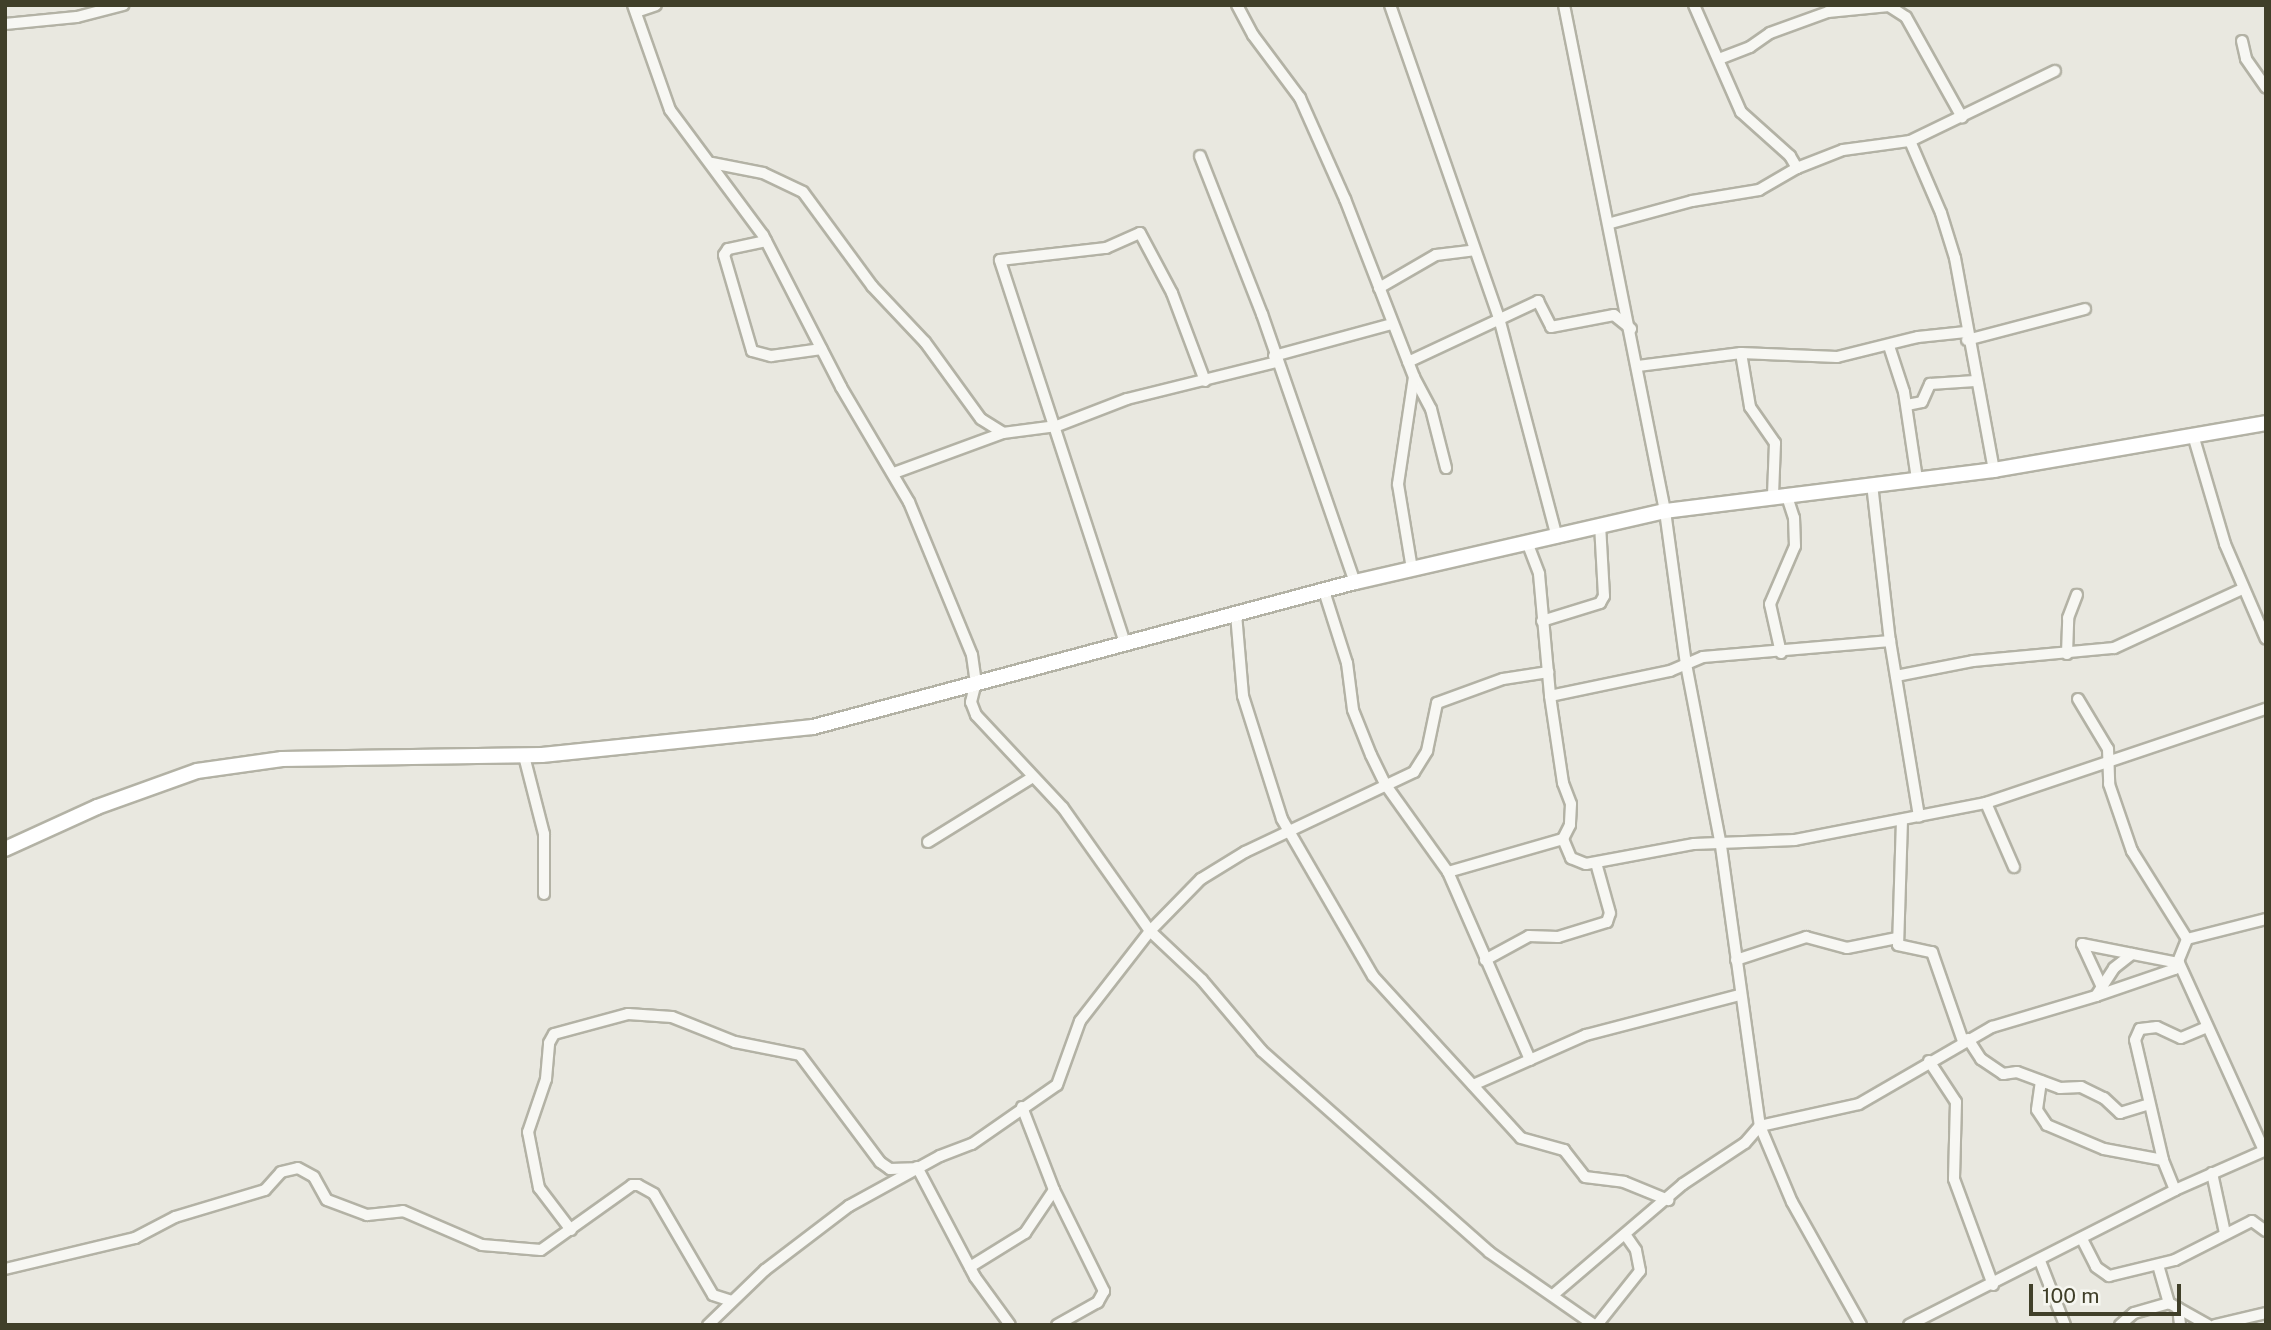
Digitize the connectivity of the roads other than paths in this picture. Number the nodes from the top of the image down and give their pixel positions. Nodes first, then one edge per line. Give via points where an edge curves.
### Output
1 (122, 5) edge
2 (656, 5) edge
3 (1237, 5) edge
4 (1390, 5) edge
5 (1564, 5) edge
6 (1694, 5) edge
7 (1889, 6) edge
8 (635, 9) edge
9 (5, 24) edge
10 (2242, 41) dead end
11 (1719, 59) junction
12 (2055, 71) dead end
13 (2266, 88) edge
14 (1962, 117) junction
15 (1910, 141) junction
16 (1199, 156) dead end
17 (712, 163) junction
18 (736, 168) junction
19 (1797, 168) junction
20 (727, 183) junction
21 (1611, 223) junction
22 (766, 241) junction
23 (1474, 250) junction
24 (1379, 288) junction
25 (2085, 309) dead end
26 (1499, 318) junction
27 (1392, 324) junction
28 (1483, 329) junction
29 (1632, 329) junction
30 (1503, 333) junction
31 (1967, 336) junction
32 (1889, 346) junction
33 (822, 349) junction
34 (1741, 353) junction
35 (1275, 359) junction
36 (1408, 362) junction
37 (1638, 366) junction
38 (1414, 377) junction
39 (1205, 381) junction
40 (1975, 381) junction
41 (1907, 405) junction
42 (2266, 423) edge
43 (1057, 426) junction
44 (1003, 433) junction
45 (2193, 435) junction
46 (1446, 468) dead end
47 (1994, 470) junction
48 (894, 473) junction
49 (1917, 479) junction
50 (1872, 484) junction
51 (1779, 494) junction
52 (1665, 511) junction
53 (1600, 525) junction
54 (1556, 537) junction
55 (1527, 542) junction
56 (1412, 569) junction
57 (1355, 582) junction
58 (2242, 589) junction
59 (1324, 591) junction
60 (2077, 595) dead end
61 (1236, 614) junction
62 (1542, 621) junction
63 (2266, 639) edge
64 (1890, 641) junction
65 (1125, 643) junction
66 (1781, 653) junction
67 (2067, 654) junction
68 (1686, 664) junction
69 (1548, 672) junction
70 (1896, 676) junction
71 (976, 682) junction
72 (1550, 696) junction
73 (2078, 699) dead end
74 (2266, 709) edge
75 (524, 755) junction
76 (2108, 762) junction
77 (1033, 778) junction
78 (1385, 784) junction
79 (1986, 803) junction
80 (1919, 817) junction
81 (1902, 820) junction
82 (1291, 833) junction
83 (1563, 839) junction
84 (928, 842) dead end
85 (1721, 846) junction
86 (5, 849) edge
87 (1596, 863) junction
88 (2014, 867) dead end
89 (1448, 872) junction
90 (544, 894) dead end
91 (2266, 919) edge
92 (1150, 931) junction
93 (1897, 938) junction
94 (2187, 939) junction
95 (2132, 954) junction
96 (1485, 960) junction
97 (1736, 960) junction
98 (2179, 963) junction
99 (2101, 985) junction
100 (1740, 995) junction
101 (2096, 996) junction
102 (2207, 1027) junction
103 (1965, 1040) junction
104 (1530, 1060) junction
105 (1929, 1061) junction
106 (2041, 1082) junction
107 (1473, 1085) junction
108 (2149, 1104) junction
109 (1021, 1107) junction
110 (1760, 1126) junction
111 (2265, 1150) edge
112 (2163, 1160) junction
113 (917, 1167) junction
114 (2212, 1173) junction
115 (1054, 1190) junction
116 (2175, 1190) junction
117 (1668, 1200) junction
118 (571, 1230) junction
119 (2266, 1231) edge
120 (2225, 1233) junction
121 (1625, 1234) junction
122 (2082, 1239) junction
123 (2040, 1261) junction
124 (2158, 1265) junction
125 (970, 1267) junction
126 (5, 1269) edge
127 (1993, 1285) junction
128 (1553, 1296) junction
129 (731, 1301) junction
130 (2173, 1305) junction
131 (2263, 1318) edge
132 (708, 1325) edge
133 (1010, 1325) edge
134 (1057, 1325) edge
135 (1595, 1325) edge
136 (1861, 1325) edge
137 (1909, 1325) edge
138 (2065, 1325) edge
139 (2120, 1325) edge
140 (2180, 1325) edge
141 (2208, 1325) edge
142 (2214, 1325) edge

1 - 9 street via 77,17
2 - 8 street
3 - 24 street via 1253,35 1300,98
4 - 23 street
5 - 21 street
6 - 11 street
7 - 11 street via 1828,12 1770,33 1751,47
7 - 14 street via 1906,18
8 - 17 street via 661,92
10 - 13 street via 2246,59
11 - 19 street via 1741,112 1790,156
12 - 14 street
14 - 15 street
15 - 19 street via 1843,150
15 - 31 street via 1948,234
16 - 35 street
17 - 18 street
17 - 20 street
18 - 20 street
18 - 44 street via 779,178 803,192 872,286 938,359 974,411
19 - 21 street via 1759,190 1692,201
20 - 22 street
21 - 29 street
22 - 33 street
22 - 33 street via 728,249 724,255 752,351 771,356
23 - 24 street via 1436,255
23 - 26 street
24 - 27 street
25 - 31 street
26 - 28 street
26 - 29 street via 1538,301 1551,327 1614,315
26 - 30 street
27 - 35 street
27 - 36 street
28 - 30 street
28 - 36 street
29 - 37 street
30 - 54 street
31 - 32 street via 1918,337
31 - 40 street
32 - 34 street via 1822,359
32 - 41 street
33 - 48 street
34 - 37 street
34 - 51 street via 1749,408 1774,443
35 - 39 street
35 - 57 street
36 - 38 street
37 - 52 street
38 - 46 street via 1431,409
38 - 56 street via 1398,484
39 - 43 street via 1127,399
39 - 43 street via 1172,293 1140,233 1106,248 1004,257 1000,265
40 - 41 street via 1930,384 1922,402
40 - 47 street
41 - 49 street
42 - 45 street
43 - 44 street
43 - 65 street
44 - 48 street
45 - 47 street
45 - 58 street
47 - 49 street
48 - 71 street via 972,655
49 - 50 street
50 - 51 street
50 - 64 street
51 - 52 street
51 - 66 street via 1794,518 1795,546 1770,604
52 - 53 street
52 - 68 street
53 - 54 street
53 - 62 street via 1604,596 1600,603
54 - 55 street
55 - 56 street
55 - 62 street via 1539,574
56 - 57 street
57 - 59 street
58 - 63 street
58 - 67 street via 2114,648
59 - 61 street
59 - 78 street via 1347,663 1360,731
60 - 67 street via 2068,618
61 - 65 street
61 - 82 street via 1248,713
62 - 69 street
64 - 66 street
64 - 70 street
65 - 71 street
66 - 68 street via 1703,657
67 - 70 street via 1973,661
68 - 72 street
68 - 85 street
69 - 72 street
69 - 78 street via 1503,679 1437,703 1420,764 1403,780
70 - 80 street
71 - 75 street via 813,727
71 - 77 street via 971,702 976,715
72 - 83 street via 1563,783 1571,804
73 - 76 street via 2108,749
74 - 76 street
75 - 86 street via 356,756 240,763 197,771 97,807
75 - 90 street via 544,834
76 - 79 street
76 - 94 street via 2109,784 2127,839
77 - 84 street
77 - 92 street via 1078,826
78 - 82 street
78 - 89 street
79 - 80 street
79 - 88 street
80 - 81 street
81 - 85 street via 1795,840
81 - 93 street
82 - 92 street via 1210,873
82 - 107 street via 1373,976
83 - 87 street via 1571,858
83 - 89 street
85 - 87 street via 1694,844
85 - 97 street
87 - 96 street via 1610,913 1607,922 1558,937 1529,936
89 - 96 street
91 - 94 street
92 - 109 street via 1080,1021 1062,1079
92 - 128 street via 1202,980 1252,1041 1342,1124 1489,1252
93 - 97 street via 1847,948 1806,937
93 - 103 street via 1902,948 1922,946 1932,952
94 - 98 street
95 - 98 street
95 - 99 street
95 - 99 street via 2082,944
96 - 104 street
97 - 100 street
98 - 101 street via 2175,969
98 - 102 street via 2190,979
99 - 101 street
100 - 104 street via 1586,1035
100 - 110 street
101 - 103 street via 1992,1027
102 - 108 street via 2181,1038 2157,1027 2136,1034
102 - 111 street
103 - 105 street
103 - 106 street via 1996,1071 2017,1072
104 - 107 street
105 - 110 street via 1859,1104
105 - 127 street via 1956,1102 1954,1179
106 - 108 street via 2097,1093 2120,1113
106 - 112 street via 2037,1110 2047,1125 2104,1149
107 - 117 street via 1521,1138 1564,1150 1585,1177 1625,1182
108 - 112 street
109 - 113 street via 972,1144
109 - 115 street
110 - 117 street via 1745,1143 1701,1171
110 - 136 street via 1792,1202
111 - 114 street
112 - 116 street
113 - 118 street via 890,1169 880,1162 800,1055 735,1042 672,1017 628,1014 554,1034 549,1043 546,1079 528,1132 539,1188
113 - 125 street
113 - 129 street via 849,1206
114 - 116 street
114 - 120 street
115 - 125 street via 1025,1233
115 - 134 street via 1104,1292 1098,1302
116 - 122 street
117 - 121 street
118 - 126 street via 541,1250 482,1245 403,1211 367,1215 333,1203 308,1171 288,1168 265,1191 175,1217 135,1238
118 - 129 street via 632,1185 644,1188 654,1194 713,1295
119 - 120 street via 2252,1221
120 - 124 street
121 - 128 street
121 - 135 street via 1636,1250 1640,1271
122 - 123 street
122 - 124 street via 2096,1267 2109,1276
123 - 127 street
123 - 138 street
124 - 130 street
125 - 133 street
127 - 137 street
128 - 135 street
129 - 132 street
130 - 139 street via 2134,1313
130 - 140 street
130 - 141 street
131 - 142 street

